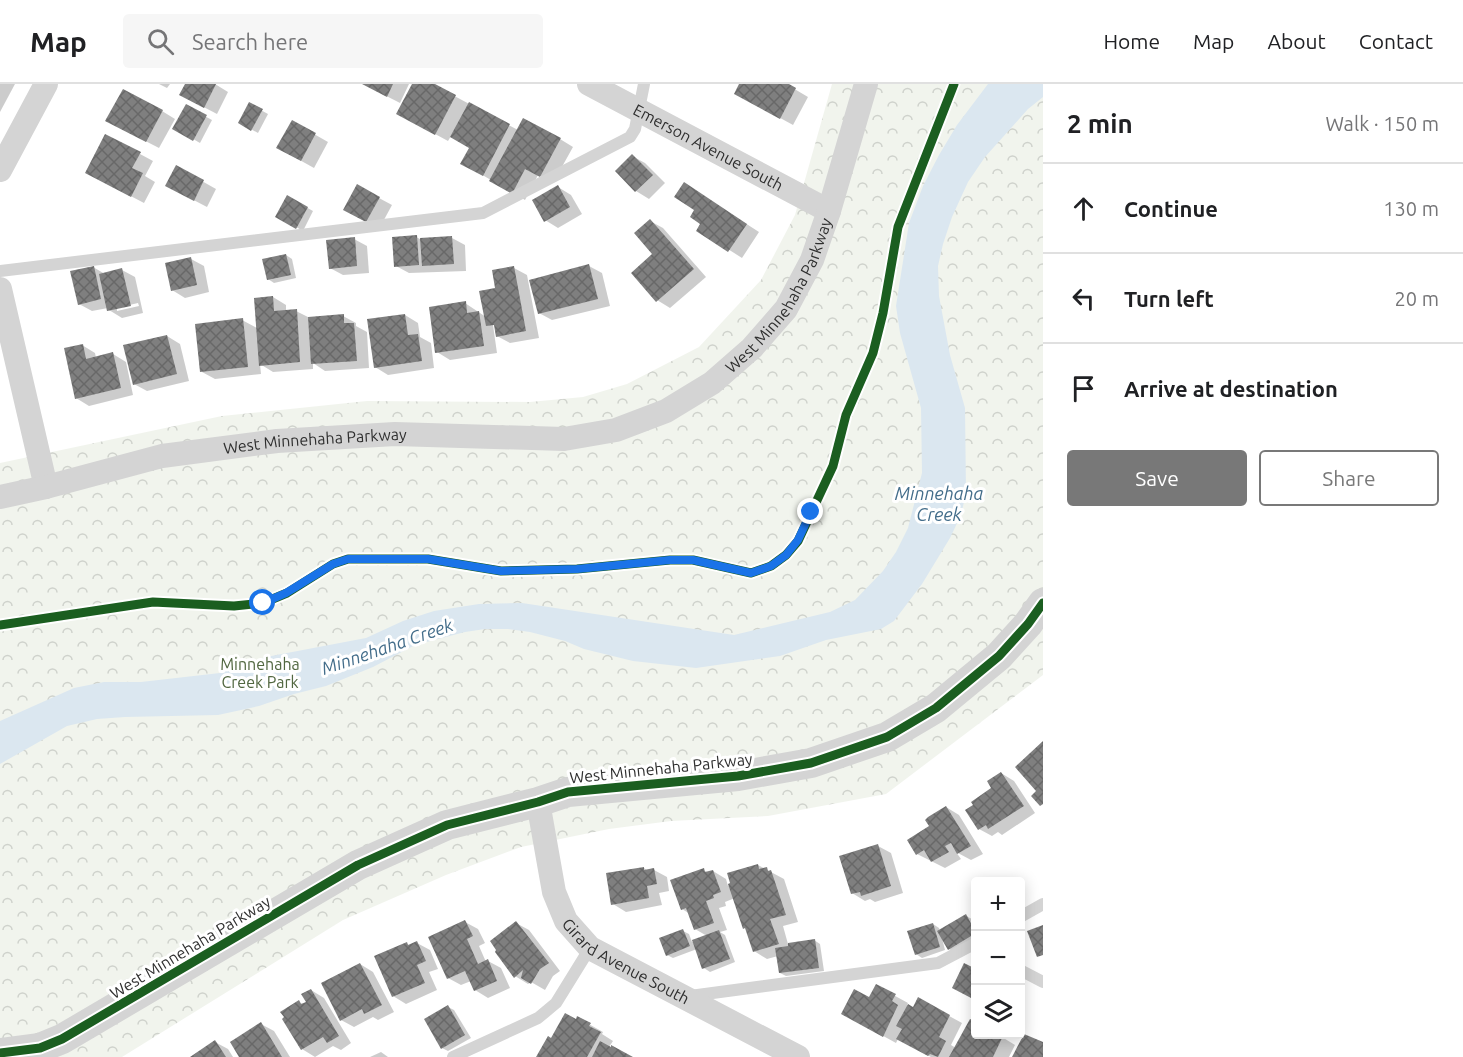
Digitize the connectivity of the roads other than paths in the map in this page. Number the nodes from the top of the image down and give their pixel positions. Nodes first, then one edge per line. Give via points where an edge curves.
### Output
1 (46, 84) edge
2 (589, 84) edge
3 (644, 84) edge
4 (866, 84) edge
5 (638, 111) junction
6 (0, 170) edge
7 (829, 211) junction
8 (0, 271) edge
9 (0, 289) edge
10 (46, 487) junction
11 (0, 496) edge
12 (1043, 603) edge
13 (538, 802) junction
14 (1043, 904) edge
15 (1025, 914) edge
16 (971, 946) edge
17 (590, 948) junction
18 (1025, 973) edge
19 (1043, 982) edge
20 (686, 997) junction
21 (0, 1053) edge
22 (43, 1053) edge
23 (453, 1057) edge
24 (798, 1057) edge

1 - 6 street
2 - 5 street, Emerson Avenue South
3 - 5 lane
4 - 7 street, West Minnehaha Parkway
5 - 7 street, Emerson Avenue South
5 - 8 lane via 636,129 630,137 483,213
7 - 10 street, West Minnehaha Parkway via 812,260 786,309 752,348 712,383 666,411 616,430 564,439 395,434 277,441 162,456
9 - 10 street
10 - 11 street, West Minnehaha Parkway
12 - 13 street, West Minnehaha Parkway via 999,656 936,708 886,737 811,763 770,771 568,792
13 - 17 street, Girard Avenue South via 554,892 566,921
13 - 22 street, West Minnehaha Parkway via 447,825 358,865
14 - 15 lane
16 - 20 lane via 938,963
17 - 20 street, Girard Avenue South
17 - 23 lane via 556,1003 538,1018
18 - 19 lane
20 - 24 street, Girard Avenue South
21 - 22 street, West Minnehaha Parkway

